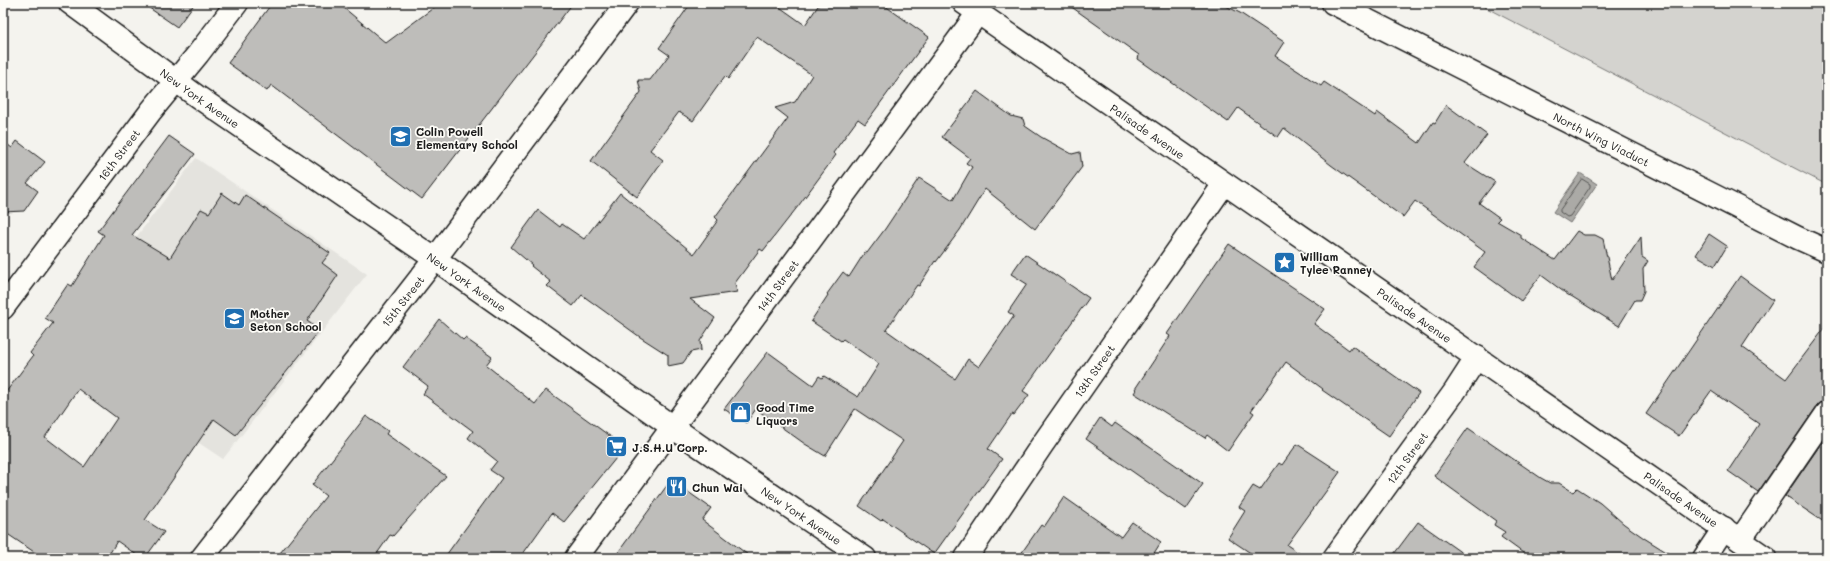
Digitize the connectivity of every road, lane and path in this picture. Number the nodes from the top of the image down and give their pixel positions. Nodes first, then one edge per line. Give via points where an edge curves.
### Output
1 (70, 3) edge
2 (237, 3) edge
3 (627, 3) edge
4 (1333, 3) edge
5 (971, 8) edge
6 (176, 81) junction
7 (1224, 184) junction
8 (1827, 251) edge
9 (434, 259) junction
10 (3, 308) edge
11 (1477, 357) junction
12 (1827, 413) edge
13 (674, 427) junction
14 (1732, 534) junction
15 (202, 558) edge
16 (576, 558) edge
17 (864, 558) edge
18 (966, 558) edge
19 (1334, 558) edge
20 (1704, 558) edge
21 (1766, 558) edge

1 - 6 street, New York Avenue
2 - 6 street, 16th Street
3 - 9 street, 15th Street
4 - 8 street, North Wing Viaduct
5 - 7 street, Palisade Avenue
5 - 13 street, 14th Street
6 - 9 street, New York Avenue
6 - 10 street, 16th Street
7 - 11 street, Palisade Avenue
7 - 18 street, 13th Street
9 - 13 street, New York Avenue
9 - 15 street, 15th Street
11 - 14 street, Palisade Avenue
11 - 19 street, 12th Street
12 - 14 street
13 - 16 street, 14th Street
13 - 17 street, New York Avenue
14 - 20 street
14 - 21 street, Palisade Avenue

